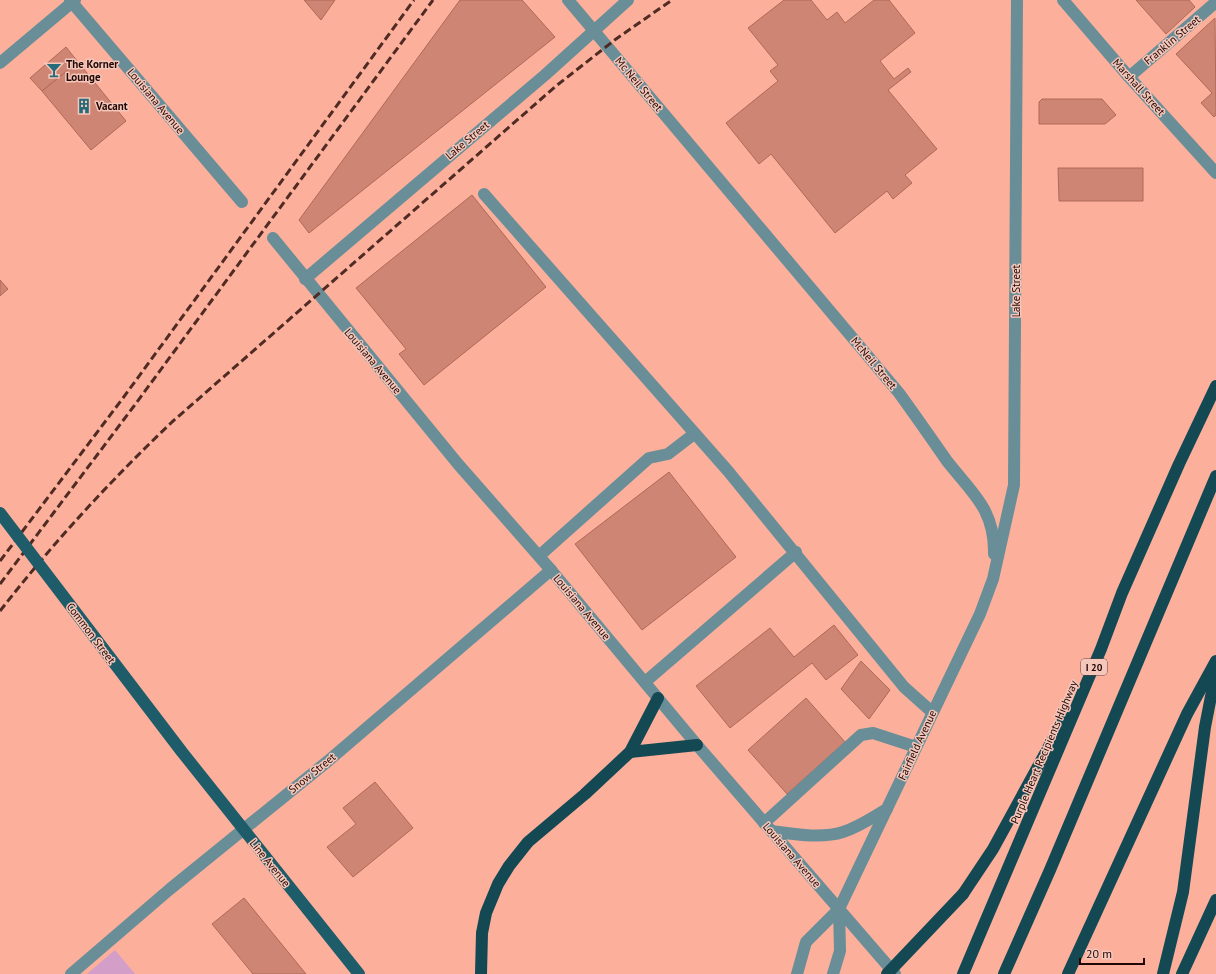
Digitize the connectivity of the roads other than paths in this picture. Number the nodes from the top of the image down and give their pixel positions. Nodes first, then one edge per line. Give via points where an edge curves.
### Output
1 (568, 0) edge
2 (628, 0) edge
3 (1017, 0) edge
4 (1063, 0) edge
5 (72, 1) edge
6 (1216, 2) edge
7 (594, 31) junction
8 (0, 63) edge
9 (1129, 77) junction
10 (710, 168) joint
11 (1216, 173) edge
12 (484, 194) dead end
13 (242, 202) dead end
14 (273, 238) dead end
15 (305, 279) junction
16 (1216, 386) edge
17 (694, 434) junction
18 (1216, 476) edge
19 (0, 513) edge
20 (796, 552) junction
21 (539, 556) junction
22 (551, 570) junction
23 (993, 579) junction
24 (1102, 649) junction
25 (1216, 661) edge
26 (1216, 671) edge
27 (645, 682) junction
28 (658, 698) junction
29 (932, 712) junction
30 (697, 744) junction
31 (916, 747) junction
32 (182, 752) joint
33 (630, 752) junction
34 (887, 809) junction
35 (768, 827) junction
36 (1216, 900) edge
37 (839, 909) junction
38 (71, 974) edge
39 (359, 974) edge
40 (481, 974) edge
41 (797, 974) edge
42 (833, 974) edge
43 (887, 974) edge
44 (895, 974) edge
45 (963, 974) edge
46 (1004, 974) edge
47 (1068, 974) edge
48 (1163, 974) edge
49 (1182, 974) edge

1 - 7 street, Mc Neil Street
2 - 7 street, Lake Street
3 - 23 street, Lake Street via 1014,484
4 - 9 street, Marshall Street
5 - 8 street
5 - 13 street, Louisiana Avenue
6 - 9 street, Franklin Street
7 - 10 street, Mc Neil Street
7 - 15 street, Lake Street
9 - 11 street, Marshall Street
10 - 23 street, McNeil Street via 899,393 948,462 975,493 991,522 994,543
12 - 17 street
14 - 15 street, Louisiana Avenue
15 - 21 street, Louisiana Avenue via 458,464
16 - 24 highway, Purple Heart Recipients Highway / I 20 via 1122,593
17 - 20 street
17 - 21 street via 668,454 648,458
18 - 46 highway
19 - 32 main road, Common Street, bridge
20 - 27 street
20 - 29 street via 904,688
21 - 22 street, Louisiana Avenue
22 - 27 street, Louisiana Avenue
22 - 38 street, Snow Street via 328,761 170,889
23 - 29 street, Fairfield Avenue via 980,614
24 - 43 highway, bridge via 993,849 963,894
24 - 45 highway, Purple Heart Recipients Highway / I 20
25 - 47 highway via 1187,714
26 - 48 highway via 1205,727 1183,892
27 - 28 street, Louisiana Avenue
28 - 30 street, Louisiana Avenue
28 - 33 highway
29 - 31 street, Fairfield Avenue
30 - 33 highway
30 - 35 street, Louisiana Avenue
31 - 34 street, Fairfield Avenue
31 - 35 street via 873,733 861,735
32 - 39 main road, Line Avenue, bridge
33 - 40 highway via 528,842 509,866 486,913 482,933
34 - 35 street via 864,823 832,835 811,835
34 - 37 street, Fairfield Avenue
35 - 37 street, Louisiana Avenue
36 - 49 highway
37 - 41 street, Fairfield Avenue via 806,942
37 - 42 street, Fairfield Avenue via 840,951
37 - 44 street, Louisiana Avenue

